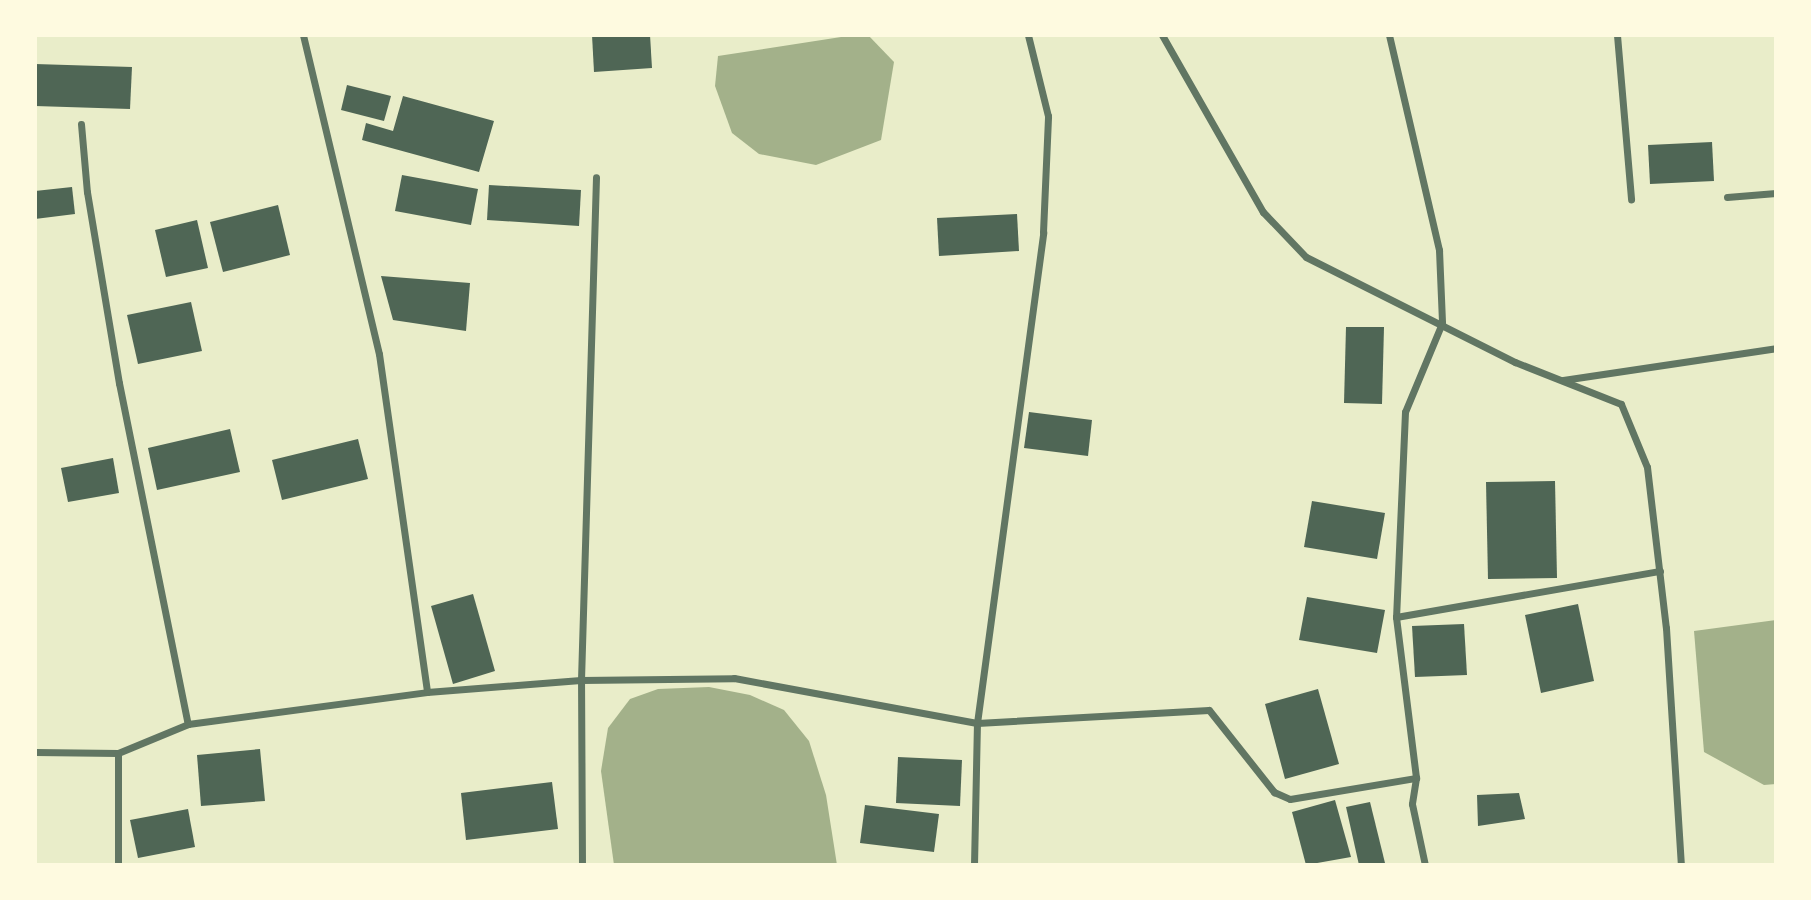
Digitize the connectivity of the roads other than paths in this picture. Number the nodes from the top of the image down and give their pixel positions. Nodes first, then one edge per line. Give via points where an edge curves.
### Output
1 (303, 35) edge
2 (1028, 35) edge
3 (1161, 35) edge
4 (1389, 35) edge
5 (1617, 35) edge
6 (80, 124) dead end
7 (596, 177) dead end
8 (1776, 193) edge
9 (1727, 197) dead end
10 (1631, 199) dead end
11 (1442, 323) junction
12 (1776, 348) edge
13 (1562, 381) junction
14 (1660, 571) junction
15 (1396, 617) junction
16 (581, 680) junction
17 (427, 692) junction
18 (977, 723) junction
19 (188, 724) junction
20 (35, 752) edge
21 (118, 753) junction
22 (1416, 778) junction
23 (118, 865) edge
24 (582, 865) edge
25 (974, 865) edge
26 (1425, 865) edge
27 (1681, 865) edge

1 - 17 street via 379,354
2 - 18 street via 1048,116 1043,232
3 - 11 street via 1263,212 1297,248 1306,257
4 - 11 street via 1439,250
5 - 10 street
6 - 19 street via 120,383
7 - 16 street
8 - 9 street
11 - 13 street
11 - 15 street via 1405,412
12 - 13 street
13 - 14 street via 1621,404 1647,467
14 - 15 street
14 - 27 street
15 - 22 street
16 - 17 street
16 - 18 street via 734,677
16 - 24 street
17 - 19 street
18 - 22 street via 1209,710 1274,793 1290,799
18 - 25 street
19 - 21 street
20 - 21 street
21 - 23 street
22 - 26 street via 1412,804

